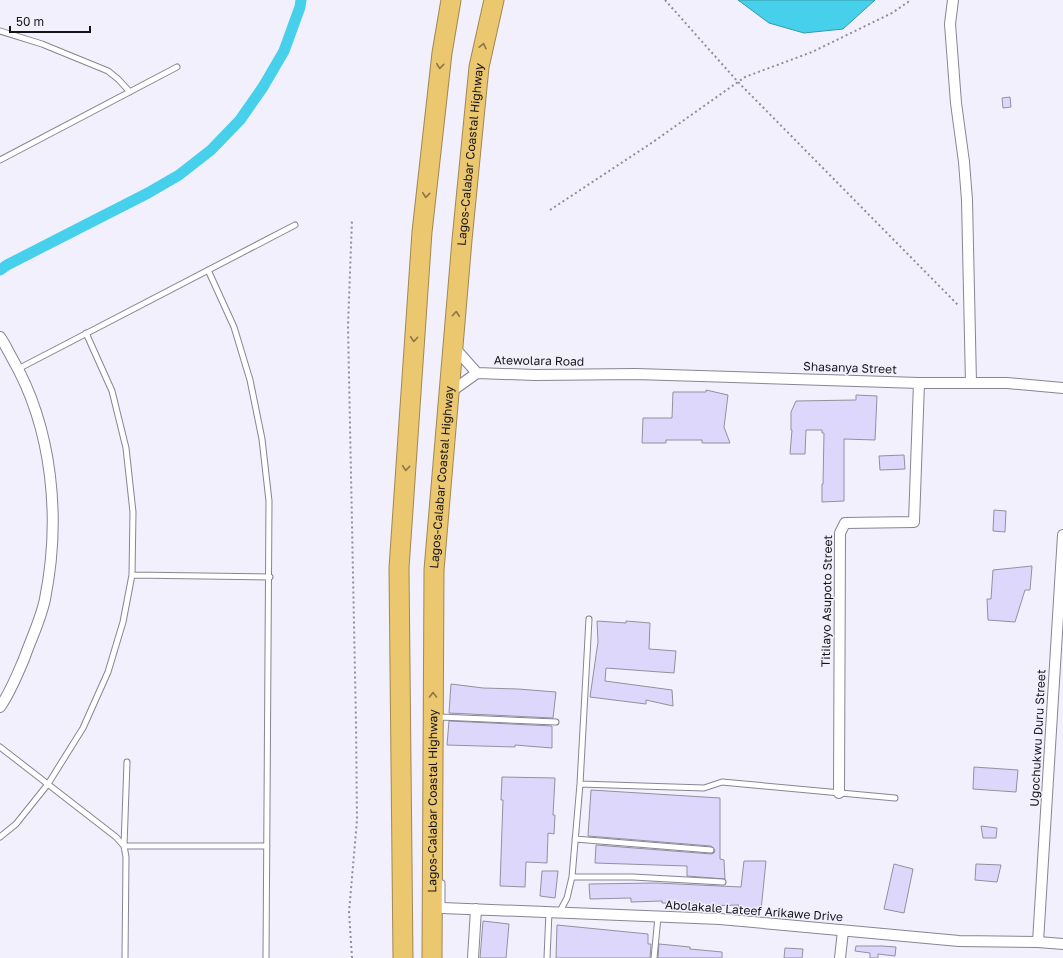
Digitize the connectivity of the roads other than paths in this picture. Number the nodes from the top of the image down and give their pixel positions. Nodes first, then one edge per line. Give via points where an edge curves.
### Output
1 (451, 0) edge
2 (494, 0) edge
3 (953, 0) edge
4 (0, 31) edge
5 (177, 67) dead end
6 (130, 92) junction
7 (0, 160) edge
8 (295, 225) dead end
9 (208, 270) junction
10 (86, 333) junction
11 (0, 337) edge
12 (453, 346) junction
13 (18, 368) junction
14 (478, 373) junction
15 (636, 374) joint
16 (919, 383) junction
17 (971, 383) junction
18 (1063, 388) edge
19 (449, 393) junction
20 (1063, 535) edge
21 (132, 575) junction
22 (270, 577) junction
23 (589, 619) dead end
24 (0, 708) edge
25 (556, 722) dead end
26 (440, 725) dead end
27 (0, 747) edge
28 (127, 762) dead end
29 (48, 784) junction
30 (580, 784) junction
31 (839, 793) junction
32 (895, 798) dead end
33 (0, 836) edge
34 (576, 839) junction
35 (124, 846) junction
36 (267, 846) junction
37 (711, 850) dead end
38 (442, 876) dead end
39 (572, 877) junction
40 (723, 882) dead end
41 (442, 908) joint
42 (476, 909) junction
43 (554, 912) junction
44 (658, 917) junction
45 (843, 930) junction
46 (1038, 942) junction
47 (1063, 944) edge
48 (125, 958) edge
49 (266, 958) edge
50 (403, 958) edge
51 (432, 958) edge
52 (473, 958) edge
53 (547, 958) edge
54 (654, 958) edge
55 (840, 958) edge

1 -> 50 highway via 442,53 422,232 399,568
12 -> 2 highway, Lagos-Calabar Coastal Highway via 478,67
3 - 17 street via 950,24 967,200
4 - 6 lane via 42,44 108,71
5 - 6 lane
6 - 7 lane
8 - 9 lane
9 - 10 lane
9 - 22 lane via 234,327 250,380 259,424 269,501
10 - 13 lane
10 - 21 lane via 112,391 126,448 133,512
11 - 13 street
12 - 14 street, Atewolara Road
12 - 19 highway, Lagos-Calabar Coastal Highway
13 - 24 street via 44,436 53,521 45,600 20,668
14 - 15 street, Atewolara Road
14 - 19 street
15 - 16 street, Shasanya Street
16 - 17 street, Shasanya Street
16 - 31 street, Titilayo Asupoto Street via 914,522 845,523 840,533
17 - 18 street, Shasanya Street
51 -> 19 highway, Lagos-Calabar Coastal Highway via 434,570
20 - 46 street, Ugochukwu Duru Street
21 - 22 lane
21 - 29 lane via 123,622 108,672 83,728
22 - 36 lane
23 - 30 lane
25 - 26 lane via 440,717
27 - 29 lane
28 - 35 lane
29 - 33 lane via 16,824
29 - 35 lane
30 - 31 lane via 704,788 722,782
30 - 34 lane
31 - 32 lane
34 - 37 lane
34 - 39 lane
35 - 36 lane
35 - 48 lane
36 - 49 lane
38 - 41 lane
39 - 40 lane via 633,877
39 - 43 lane via 567,898
41 - 42 street, Abolakale Lateef Arikawe Drive
42 - 43 street, Abolakale Lateef Arikawe Drive
42 - 52 street
43 - 44 street, Abolakale Lateef Arikawe Drive
43 - 53 lane
44 - 45 street, Abolakale Lateef Arikawe Drive via 720,919
44 - 54 lane
45 - 46 street, Abolakale Lateef Arikawe Drive via 959,941
45 - 55 street
46 - 47 street, Abolakale Lateef Arikawe Drive

